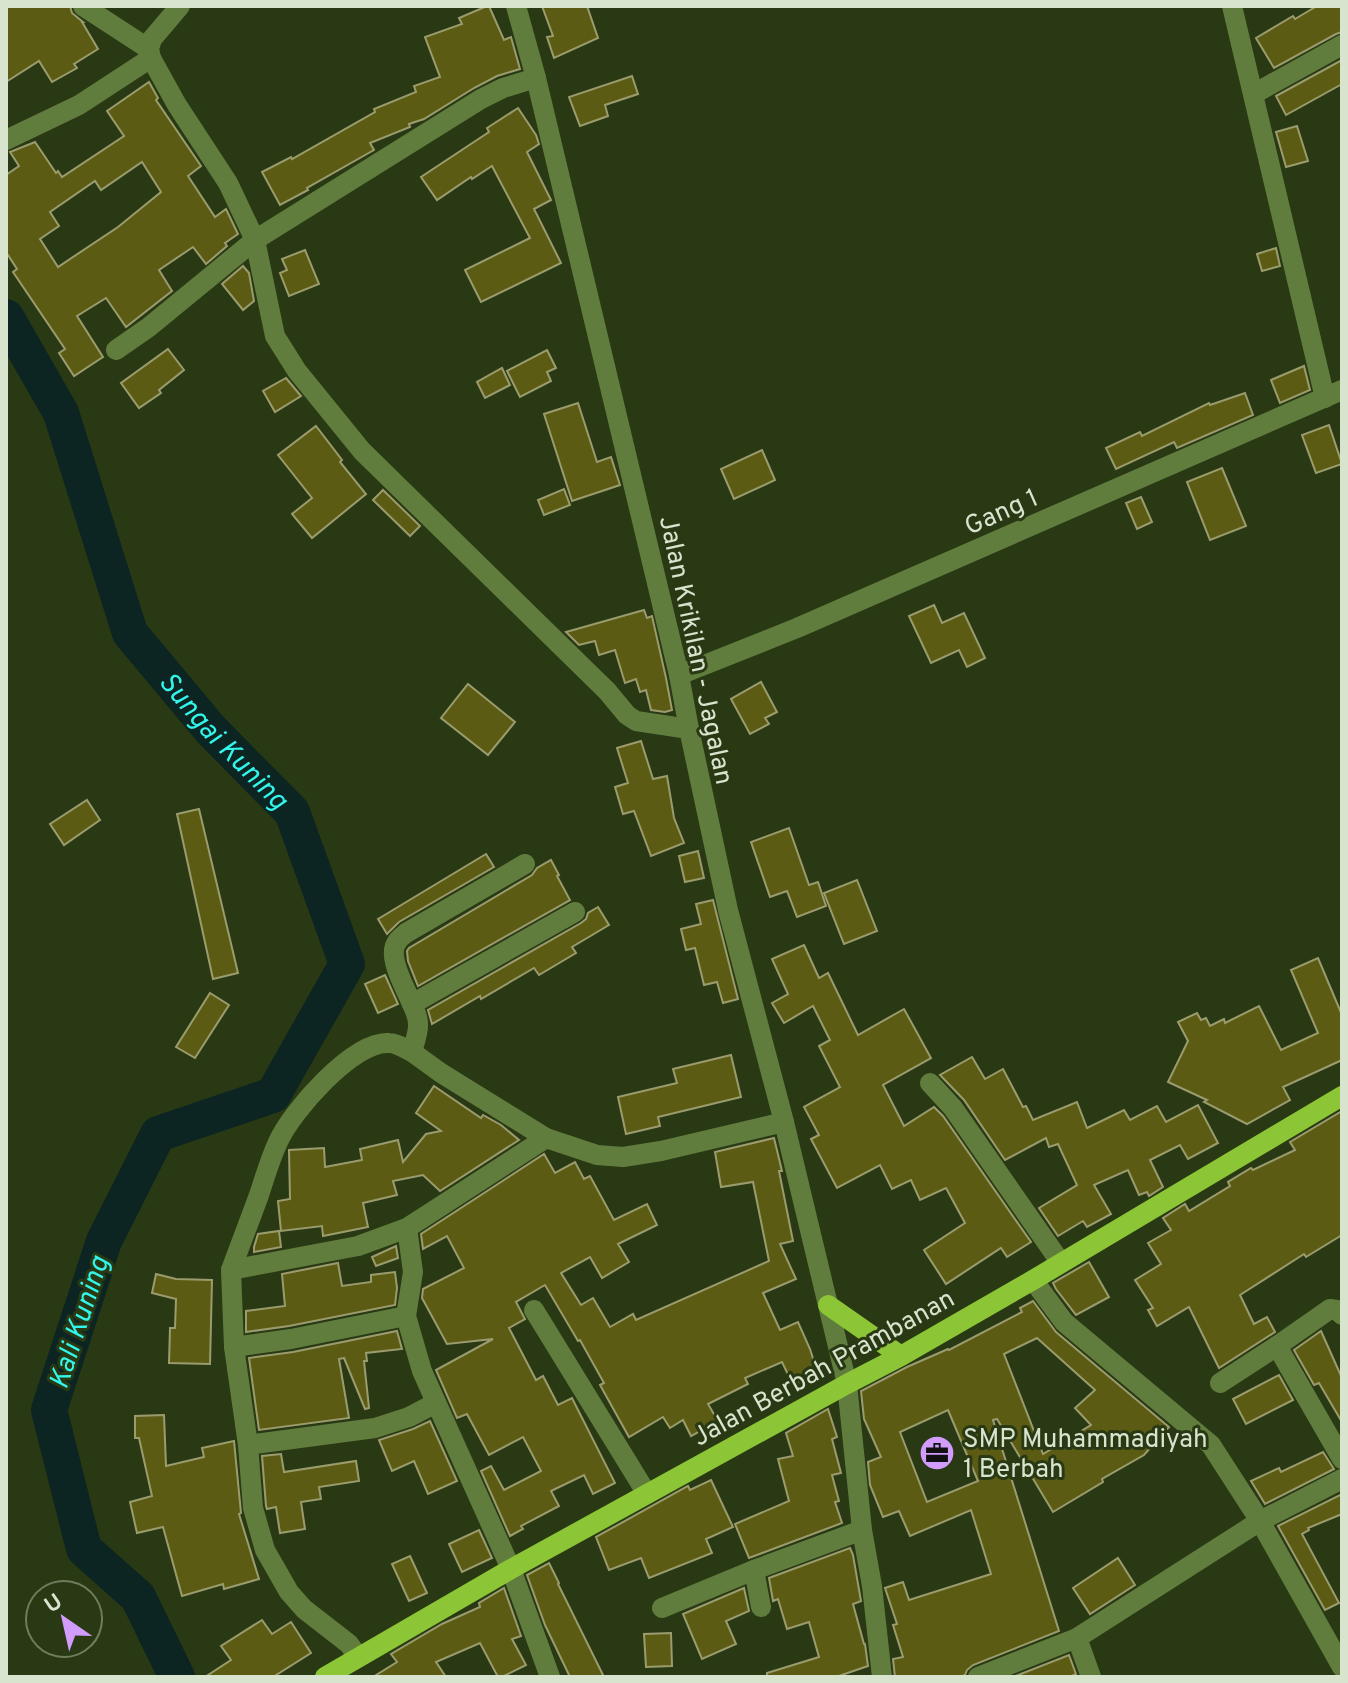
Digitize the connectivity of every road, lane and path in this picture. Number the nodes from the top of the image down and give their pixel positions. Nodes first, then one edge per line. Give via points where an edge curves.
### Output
1 (83, 6) edge
2 (180, 6) edge
3 (516, 6) edge
4 (1232, 6) edge
5 (1342, 45) edge
6 (150, 53) junction
7 (536, 78) junction
8 (1259, 91) dead end
9 (6, 140) edge
10 (255, 240) junction
11 (116, 350) dead end
12 (1334, 394) edge
13 (679, 675) junction
14 (689, 729) junction
15 (525, 864) dead end
16 (575, 912) dead end
17 (412, 1004) junction
18 (412, 1052) junction
19 (930, 1083) dead end
20 (1342, 1096) edge
21 (784, 1122) junction
22 (546, 1138) junction
23 (407, 1228) junction
24 (1061, 1263) junction
25 (231, 1270) junction
26 (1033, 1280) junction
27 (828, 1305) junction
28 (534, 1310) dead end
29 (1342, 1315) edge
30 (406, 1316) junction
31 (1277, 1346) junction
32 (234, 1347) junction
33 (901, 1356) junction
34 (1220, 1383) dead end
35 (847, 1384) junction
36 (436, 1403) junction
37 (248, 1445) junction
38 (1342, 1459) edge
39 (1342, 1479) edge
40 (647, 1494) junction
41 (1260, 1521) junction
42 (862, 1530) junction
43 (511, 1569) junction
44 (754, 1570) junction
45 (761, 1607) dead end
46 (662, 1608) dead end
47 (1077, 1638) junction
48 (358, 1657) junction
49 (1342, 1667) edge
50 (325, 1677) edge
51 (550, 1677) edge
52 (882, 1677) edge
53 (978, 1677) edge
54 (1091, 1677) edge

1 - 6 street
2 - 6 street via 152,39
3 - 7 street, Jalan Krikilan - Jagalan
4 - 12 street
5 - 8 street
6 - 9 street via 79,105
6 - 10 street via 228,183
7 - 10 street via 481,99
7 - 13 street, Jalan Krikilan - Jagalan
10 - 11 street
10 - 14 street via 275,336 362,451 627,715 648,724
12 - 13 street, Gang 1
13 - 14 street, Jalan Krikilan - Jagalan
14 - 21 street, Jalan Krikilan - Jagalan via 728,910
15 - 17 street via 396,942 394,960
16 - 17 street
17 - 18 street via 419,1024
18 - 22 street
18 - 25 street via 390,1043 374,1045 331,1074 308,1099 278,1140
19 - 24 street
20 - 24 main road, Jalan Berbah Prambanan
21 - 22 street via 623,1157 597,1155
21 - 27 street, Jalan Krikilan - Jagalan
22 - 23 street
23 - 25 street via 358,1246
23 - 30 street via 413,1272
24 - 26 main road, Jalan Berbah Prambanan
25 - 32 street
26 - 33 main road, Jalan Berbah Prambanan
26 - 41 street via 1064,1322 1211,1445
27 - 33 main road
27 - 35 street, Jalan Krikilan - Jagalan
28 - 40 street
29 - 31 street via 1330,1309
30 - 32 street
30 - 36 street
31 - 34 street
31 - 38 street
32 - 37 street
33 - 35 main road, Jalan Berbah Prambanan
35 - 40 main road, Jalan Berbah Prambanan
35 - 42 street, Jalan Krikilan - Jagalan
36 - 37 street via 375,1428
36 - 43 street
37 - 48 street via 253,1508 265,1550 289,1592
39 - 41 street
40 - 43 main road, Jalan Berbah Prambanan
41 - 47 street
41 - 49 street
42 - 44 street
42 - 52 street, Jalan Krikilan - Jagalan
43 - 48 main road, Jalan Berbah Prambanan
43 - 51 street
44 - 45 street
44 - 46 street
47 - 53 street
47 - 54 street
48 - 50 main road, Jalan Berbah Prambanan

